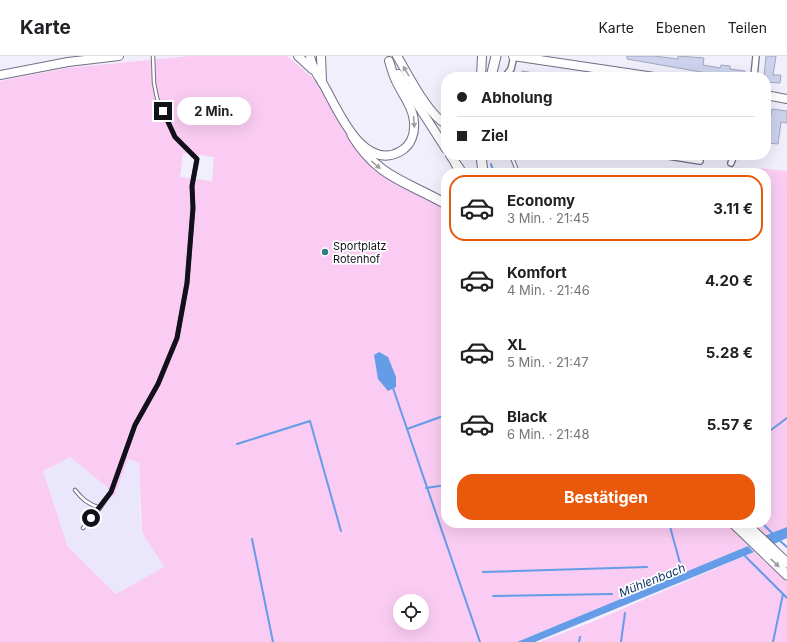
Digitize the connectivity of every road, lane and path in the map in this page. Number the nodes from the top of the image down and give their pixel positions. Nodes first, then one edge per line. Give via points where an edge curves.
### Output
1 (119, 56) edge
2 (153, 56) edge
3 (298, 56) edge
4 (310, 56) edge
5 (321, 56) edge
6 (482, 56) edge
7 (496, 56) edge
8 (513, 56) edge
9 (756, 56) edge
10 (398, 57) edge
11 (388, 59) edge
12 (314, 71) junction
13 (481, 72) edge
14 (492, 72) edge
15 (509, 72) edge
16 (620, 72) edge
17 (754, 72) edge
18 (0, 75) edge
19 (322, 82) junction
20 (771, 96) edge
21 (787, 99) edge
22 (441, 122) edge
23 (352, 135) junction
24 (441, 141) edge
25 (453, 160) edge
26 (694, 160) edge
27 (732, 160) edge
28 (700, 161) dead end
29 (731, 163) dead end
30 (456, 164) joint
31 (459, 168) edge
32 (441, 202) edge
33 (75, 490) dead end
34 (100, 508) junction
35 (83, 528) dead end
36 (740, 528) edge
37 (747, 528) edge
38 (752, 537) junction
39 (787, 563) edge
40 (787, 575) edge

1 - 18 main road via 68,62
2 - 34 lane via 157,98 175,137 197,159 192,186 193,208 187,283 177,338 170,359 135,425 111,492
3 - 12 main road
4 - 12 main road
5 - 19 main road
6 - 13 main road
7 - 14 highway
8 - 15 street
8 - 16 main road
9 - 17 street
22 -> 10 main road via 429,108
11 -> 23 main road via 395,80 414,117 412,140 404,149 387,156 365,148
11 - 24 main road
12 - 19 main road
19 - 23 main road
20 - 21 main road
23 -> 32 highway via 361,150 383,170
25 - 30 main road
26 - 28 street
27 - 29 street
30 - 31 highway
33 - 34 lane via 89,505
34 - 35 lane
36 - 38 highway
37 - 38 highway
38 - 39 highway via 772,549
38 -> 40 highway via 763,552

